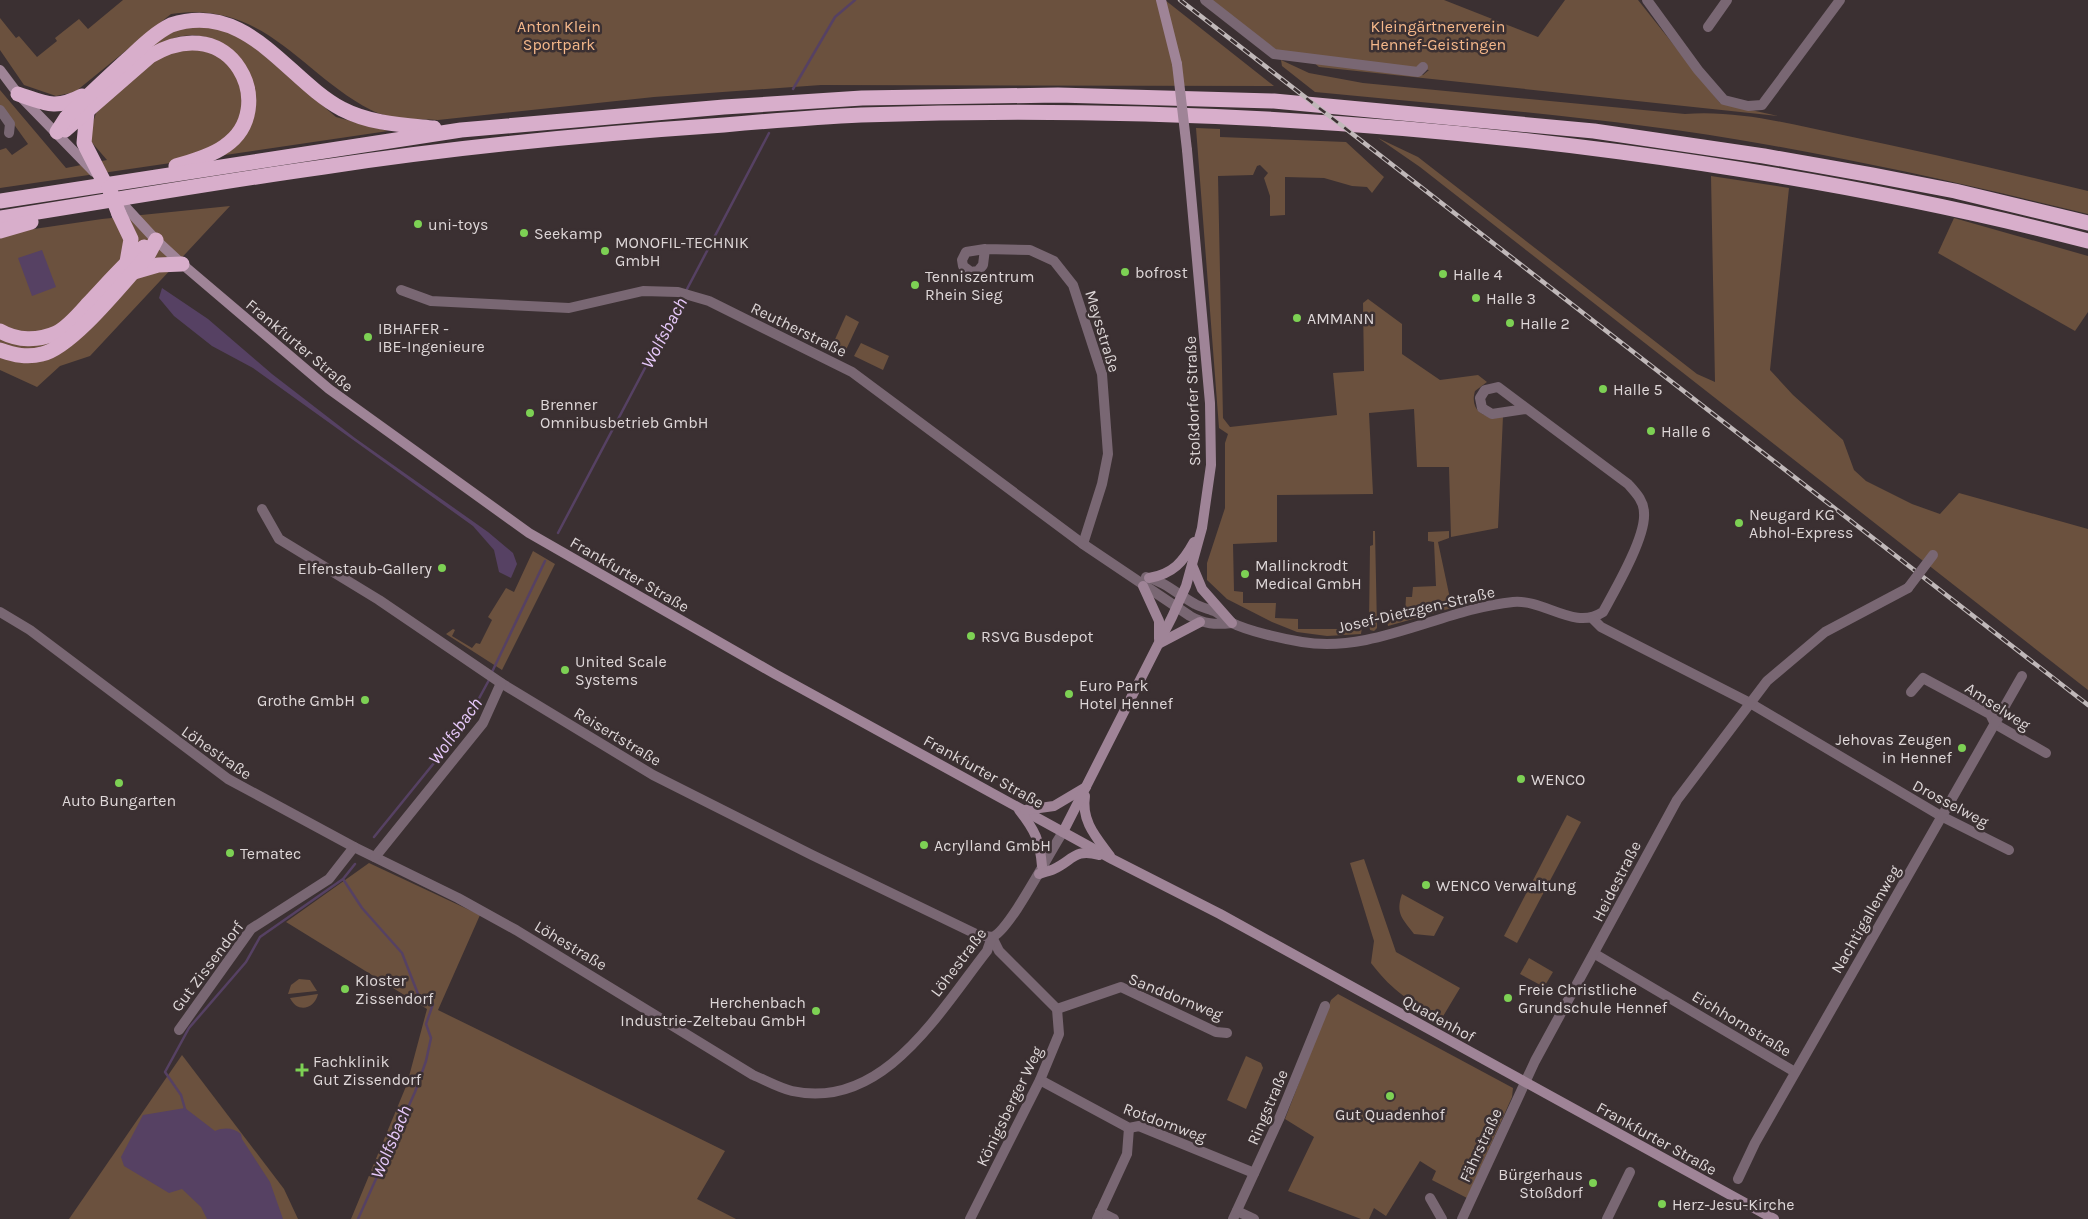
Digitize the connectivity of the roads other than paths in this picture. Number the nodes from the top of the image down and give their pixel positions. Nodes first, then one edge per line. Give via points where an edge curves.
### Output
1 (1161, 0) edge
2 (1205, 0) edge
3 (1647, 0) edge
4 (1727, 0) edge
5 (1840, 0) edge
6 (1708, 27) dead end
7 (1423, 66) dead end
8 (0, 70) edge
9 (94, 90) junction
10 (18, 94) junction
11 (0, 110) edge
12 (87, 112) junction
13 (461, 130) junction
14 (57, 132) junction
15 (9, 133) dead end
16 (93, 168) junction
17 (126, 181) junction
18 (108, 190) junction
19 (0, 200) edge
20 (125, 214) junction
21 (0, 218) edge
22 (2088, 223) edge
23 (0, 231) edge
24 (156, 240) junction
25 (2088, 242) edge
26 (985, 249) dead end
27 (182, 264) junction
28 (130, 267) junction
29 (401, 290) dead end
30 (0, 331) edge
31 (0, 350) edge
32 (1525, 408) dead end
33 (262, 508) dead end
34 (1202, 528) junction
35 (1083, 544) junction
36 (1933, 555) dead end
37 (1192, 565) junction
38 (1146, 582) junction
39 (1181, 595) junction
40 (1176, 608) junction
41 (0, 612) edge
42 (1592, 619) junction
43 (1200, 622) junction
44 (1232, 623) junction
45 (1159, 643) junction
46 (2022, 676) dead end
47 (494, 679) junction
48 (1911, 692) dead end
49 (1750, 704) junction
50 (1995, 724) junction
51 (2046, 753) dead end
52 (1086, 787) junction
53 (1019, 808) junction
54 (1941, 816) junction
55 (1063, 832) junction
56 (354, 847) junction
57 (2009, 850) dead end
58 (374, 858) junction
59 (1112, 859) junction
60 (1040, 870) junction
61 (992, 937) junction
62 (1595, 954) junction
63 (1336, 978) joint
64 (1325, 1006) dead end
65 (1057, 1009) junction
66 (179, 1030) dead end
67 (1227, 1033) dead end
68 (1795, 1072) junction
69 (1040, 1080) junction
70 (1526, 1083) junction
71 (1129, 1128) junction
72 (1630, 1172) dead end
73 (1254, 1174) junction
74 (1738, 1179) dead end
75 (1430, 1198) dead end
76 (1235, 1215) edge
77 (1099, 1216) edge
78 (970, 1219) edge
79 (1114, 1219) edge
80 (1254, 1219) edge
81 (1442, 1219) edge
82 (1462, 1219) edge
83 (1607, 1219) edge
84 (1774, 1219) edge

1 - 34 main road, Stoßdorfer Straße, bridge via 1177,64 1211,419 1211,465
2 - 7 street via 1274,54 1418,72
3 - 5 street via 1724,100 1748,106 1762,104
4 - 6 street
8 - 10 main road
9 - 10 highway via 60,105
9 - 13 highway via 155,34 187,19 208,17 236,23 262,38 325,98 342,109 388,124
9 - 14 highway via 60,124
10 - 14 main road
11 - 15 street via 10,124
12 - 14 highway
12 - 16 highway via 84,143
12 - 17 highway via 150,56 180,42 206,43 218,48 238,66 244,79 248,107 241,130 233,139 226,146 191,162
13 - 17 highway
13 - 22 highway via 724,106 862,98 1058,95 1274,101 1594,131 1764,156 1955,191
14 - 16 main road
16 - 18 highway
17 - 19 highway
18 - 20 highway, bridge
18 - 21 highway
18 - 23 highway
18 - 25 highway via 608,133 858,115 1072,113 1285,120 1540,142 1678,160 1863,191 1963,211
20 - 24 main road, Frankfurter Straße
20 - 28 highway via 131,240
24 - 27 main road, Frankfurter Straße
24 - 28 highway via 148,255
26 - 35 street, Meysstraße via 1020,248 1054,261 1073,285 1081,306 1102,374 1108,454
27 - 28 highway
27 - 53 main road, Frankfurter Straße via 329,389 529,533 758,665
28 - 30 highway via 57,333 24,339
28 - 31 highway via 74,334 58,347 28,356
29 - 35 street, Reutherstraße via 431,301 569,308 644,291 678,292 708,300 852,372
32 - 42 street via 1628,484 1641,499 1644,525 1638,540 1603,612
33 - 47 street, Reisertstraße via 279,539 379,600
34 - 37 main road, Stoßdorfer Straße
34 - 38 main road via 1183,561 1162,576
35 - 38 street, Reutherstraße
36 - 49 street, Heidestraße, bridge via 1908,588 1825,632 1767,681
37 - 39 main road, Stoßdorfer Straße
37 - 44 main road via 1202,589
38 - 39 street, Reutherstraße via 1165,583
38 - 40 street, Reutherstraße
38 - 45 main road via 1160,621
39 - 40 main road, Stoßdorfer Straße
39 - 44 street, Josef-Dietzgen-Straße
40 - 43 street, Reutherstraße
40 - 45 main road, Stoßdorfer Straße
41 - 56 street, Löhestraße via 30,630 212,769
42 - 44 street, Josef-Dietzgen-Straße via 1577,620 1547,608 1514,602 1353,643 1322,645
42 - 49 street
43 - 44 street via 1214,625
43 - 45 main road
45 - 52 main road, Stoßdorfer Straße
46 - 50 street, Nachtigallenweg
47 - 58 street via 482,723
47 - 61 street, Reisertstraße via 653,775 978,935
48 - 50 street, Amselweg via 1923,678 1990,714
49 - 54 street, Drosselweg
49 - 62 street, Heidestraße via 1677,800
50 - 51 street, Amselweg
50 - 54 street, Nachtigallenweg
52 - 53 main road via 1054,806 1036,810
52 - 55 main road, Stoßdorfer Straße
52 - 59 main road via 1084,807 1089,827
53 - 55 main road, Frankfurter Straße
53 - 60 main road via 1041,846
54 - 57 street, Drosselweg
54 - 68 street, Nachtigallenweg
55 - 59 main road, Frankfurter Straße
55 - 60 street, Löhestraße
56 - 58 street, Löhestraße
56 - 66 street, Gut Zissendorf via 329,879 250,929
58 - 61 street, Löhestraße via 516,930 753,1075 791,1091 821,1094 853,1087 880,1073 906,1053 987,952
59 - 60 main road via 1091,853 1077,854 1055,868
59 - 63 main road, Frankfurter Straße
60 - 61 street, Löhestraße via 1000,932
61 - 65 street via 999,951
62 - 68 street, Eichhornstraße
62 - 70 street, Heidestraße via 1539,1053
63 - 70 main road, Quadenhof
64 - 73 street, Ringstraße
65 - 67 street, Sanddornweg via 1121,987 1216,1032
65 - 69 street, Königsberger Weg via 1059,1034
68 - 74 street, Nachtigallenweg
69 - 71 street, Rotdornweg
69 - 78 street, Königsberger Weg
70 - 82 street, Fährstraße
70 - 84 main road, Frankfurter Straße
71 - 73 street, Rotdornweg via 1139,1126
71 - 77 street via 1127,1154
72 - 83 street
73 - 76 street, Ringstraße
75 - 81 street
76 - 80 street
77 - 79 street

